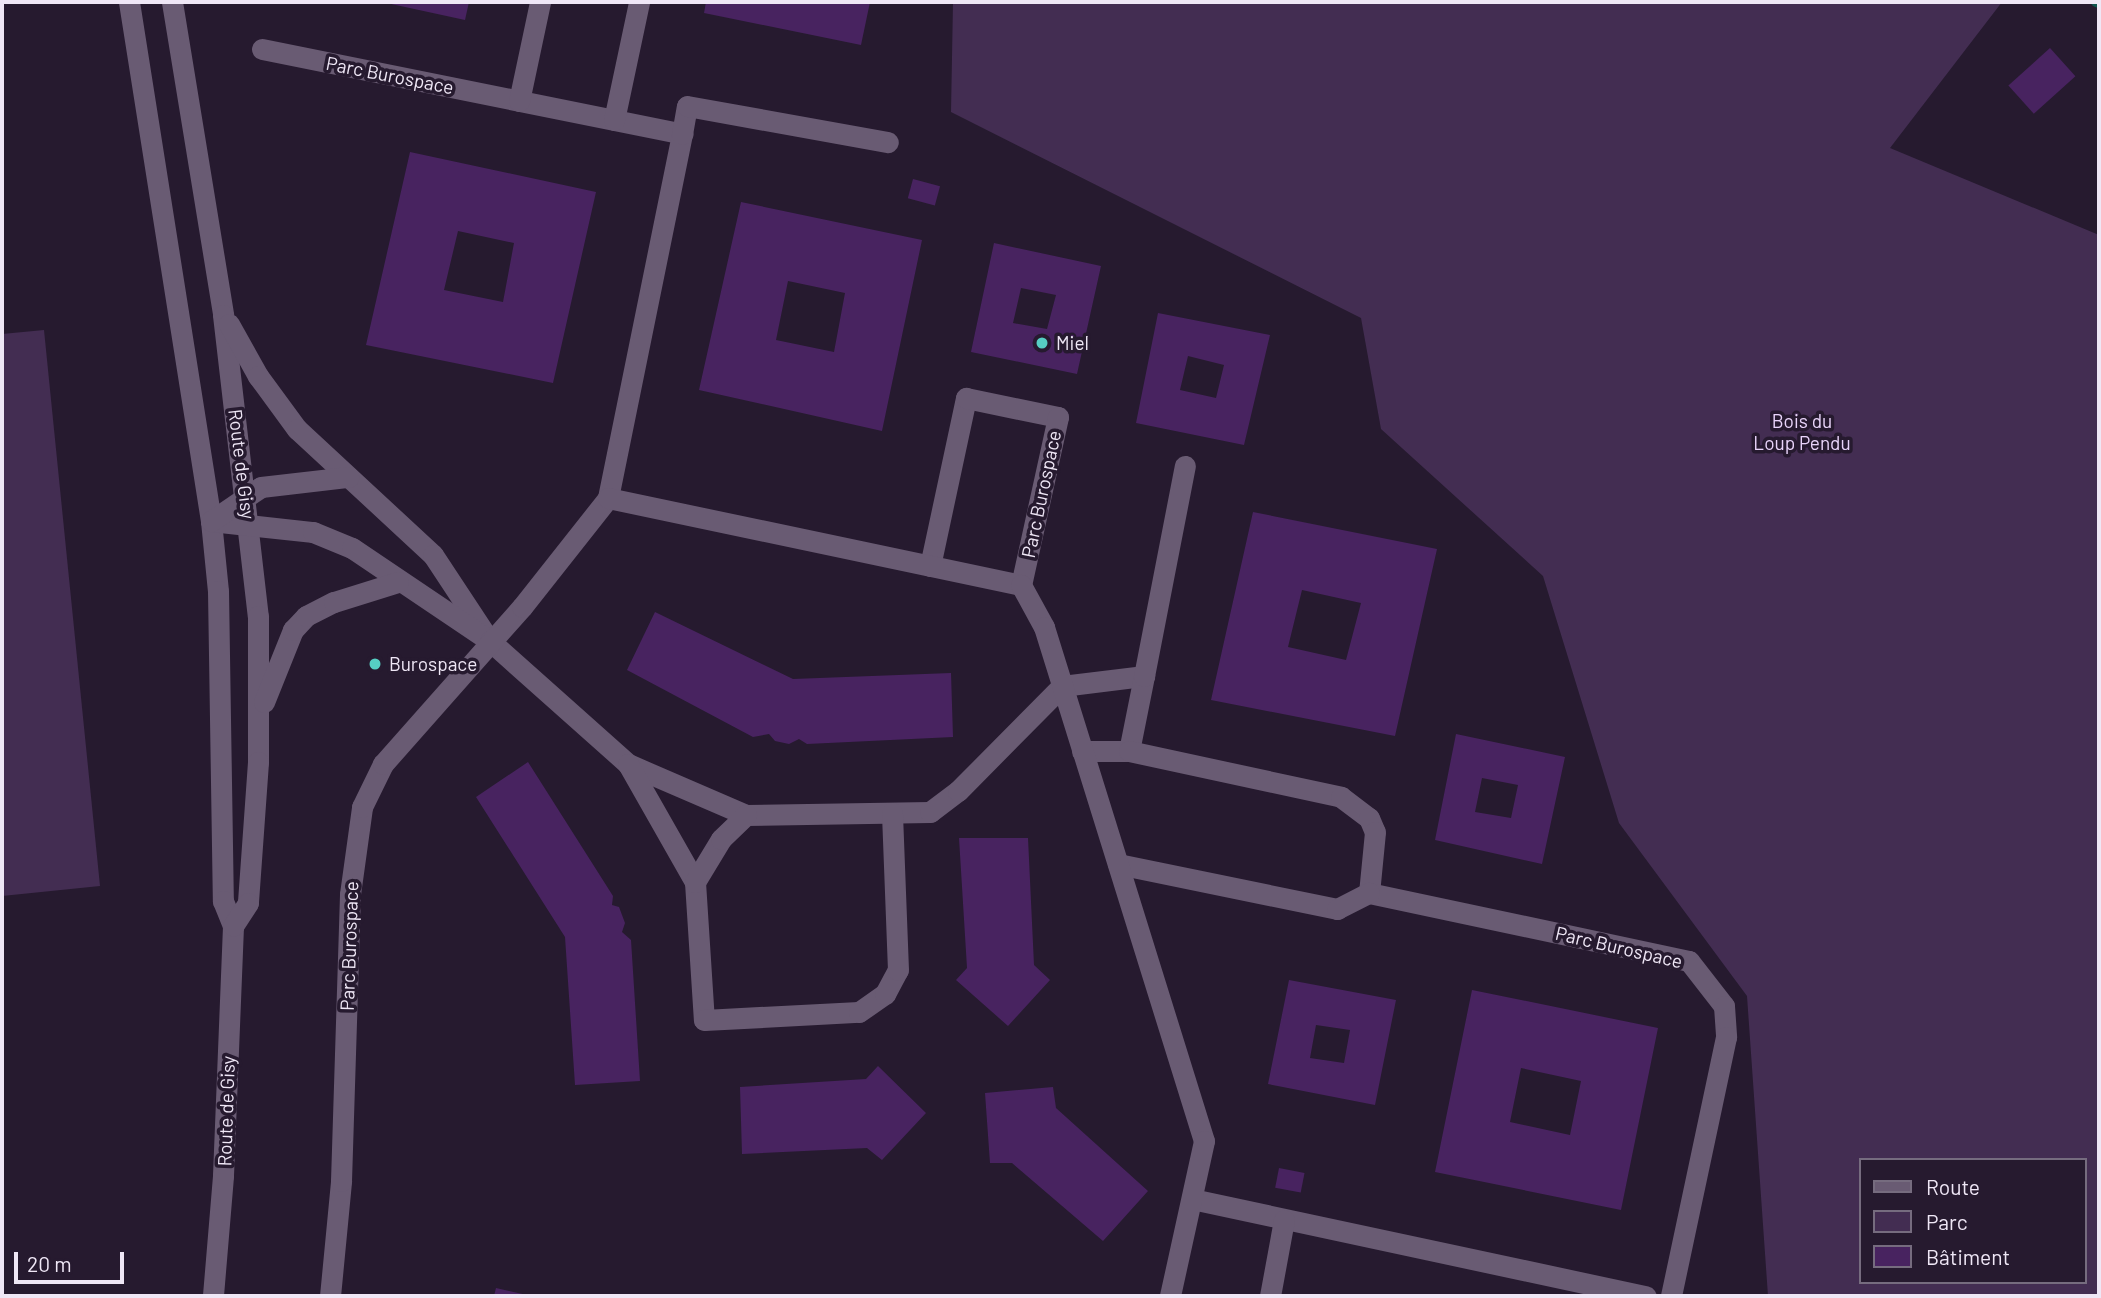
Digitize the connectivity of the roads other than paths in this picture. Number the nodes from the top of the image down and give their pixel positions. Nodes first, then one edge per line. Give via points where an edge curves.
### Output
1 (129, 2) edge
2 (172, 2) edge
3 (540, 2) edge
4 (639, 2) edge
5 (262, 49) dead end
6 (519, 101) junction
7 (614, 120) junction
8 (682, 134) junction
9 (888, 142) dead end
10 (223, 315) junction
11 (1185, 466) dead end
12 (348, 477) junction
13 (245, 496) junction
14 (608, 498) junction
15 (211, 521) junction
16 (249, 525) junction
17 (930, 566) junction
18 (398, 582) junction
19 (1021, 585) junction
20 (490, 642) junction
21 (1144, 676) junction
22 (1062, 686) junction
23 (259, 714) junction
24 (1082, 751) junction
25 (1129, 751) junction
26 (628, 764) junction
27 (892, 813) junction
28 (746, 815) junction
29 (1118, 864) junction
30 (695, 882) junction
31 (1369, 893) junction
32 (233, 926) junction
33 (1192, 1199) junction
34 (1284, 1220) junction
35 (213, 1296) edge
36 (331, 1296) edge
37 (1170, 1296) edge
38 (1270, 1296) edge
39 (1646, 1296) edge
40 (1671, 1296) edge

1 - 15 street, Route de Gisy
2 - 10 street, Route de Gisy
3 - 6 street
4 - 7 street
5 - 6 street, Parc Burospace
6 - 7 street, Parc Burospace
7 - 8 street, Parc Burospace
8 - 9 street, Parc Burospace via 687,106
8 - 14 street, Parc Burospace
10 - 12 street via 277,404
10 - 13 street, Route de Gisy
11 - 21 street
12 - 13 street via 288,481
12 - 20 street via 433,555
13 - 15 street
13 - 16 street, Route de Gisy
14 - 17 street, Parc Burospace
14 - 20 street, Parc Burospace
15 - 16 street
15 - 32 street, Route de Gisy via 221,644 223,901
16 - 18 street via 332,537
16 - 23 street, Route de Gisy via 258,617
17 - 19 street, Parc Burospace
17 - 19 street, Parc Burospace via 966,398 1058,417
18 - 20 street
18 - 23 street via 334,602 306,617 293,631
19 - 22 street, Parc Burospace via 1036,606
20 - 26 street
20 - 36 street, Parc Burospace via 383,764 362,807 350,894 341,1181
21 - 22 street
21 - 25 street
22 - 24 street, Parc Burospace
22 - 27 street via 945,804 930,812
23 - 32 street, Route de Gisy via 248,903
24 - 25 street
24 - 29 street, Parc Burospace
25 - 31 street via 1341,797 1357,806 1374,832
26 - 28 street
26 - 30 street
27 - 28 street
27 - 30 street via 898,970 885,995 859,1012 704,1020
28 - 30 street via 721,839
29 - 31 street via 1337,908
29 - 33 street, Parc Burospace via 1204,1141
31 - 40 street, Parc Burospace via 1689,961 1724,1006 1726,1037
32 - 35 street, Route de Gisy
33 - 34 street
33 - 37 street, Parc Burospace
34 - 38 street
34 - 39 street

